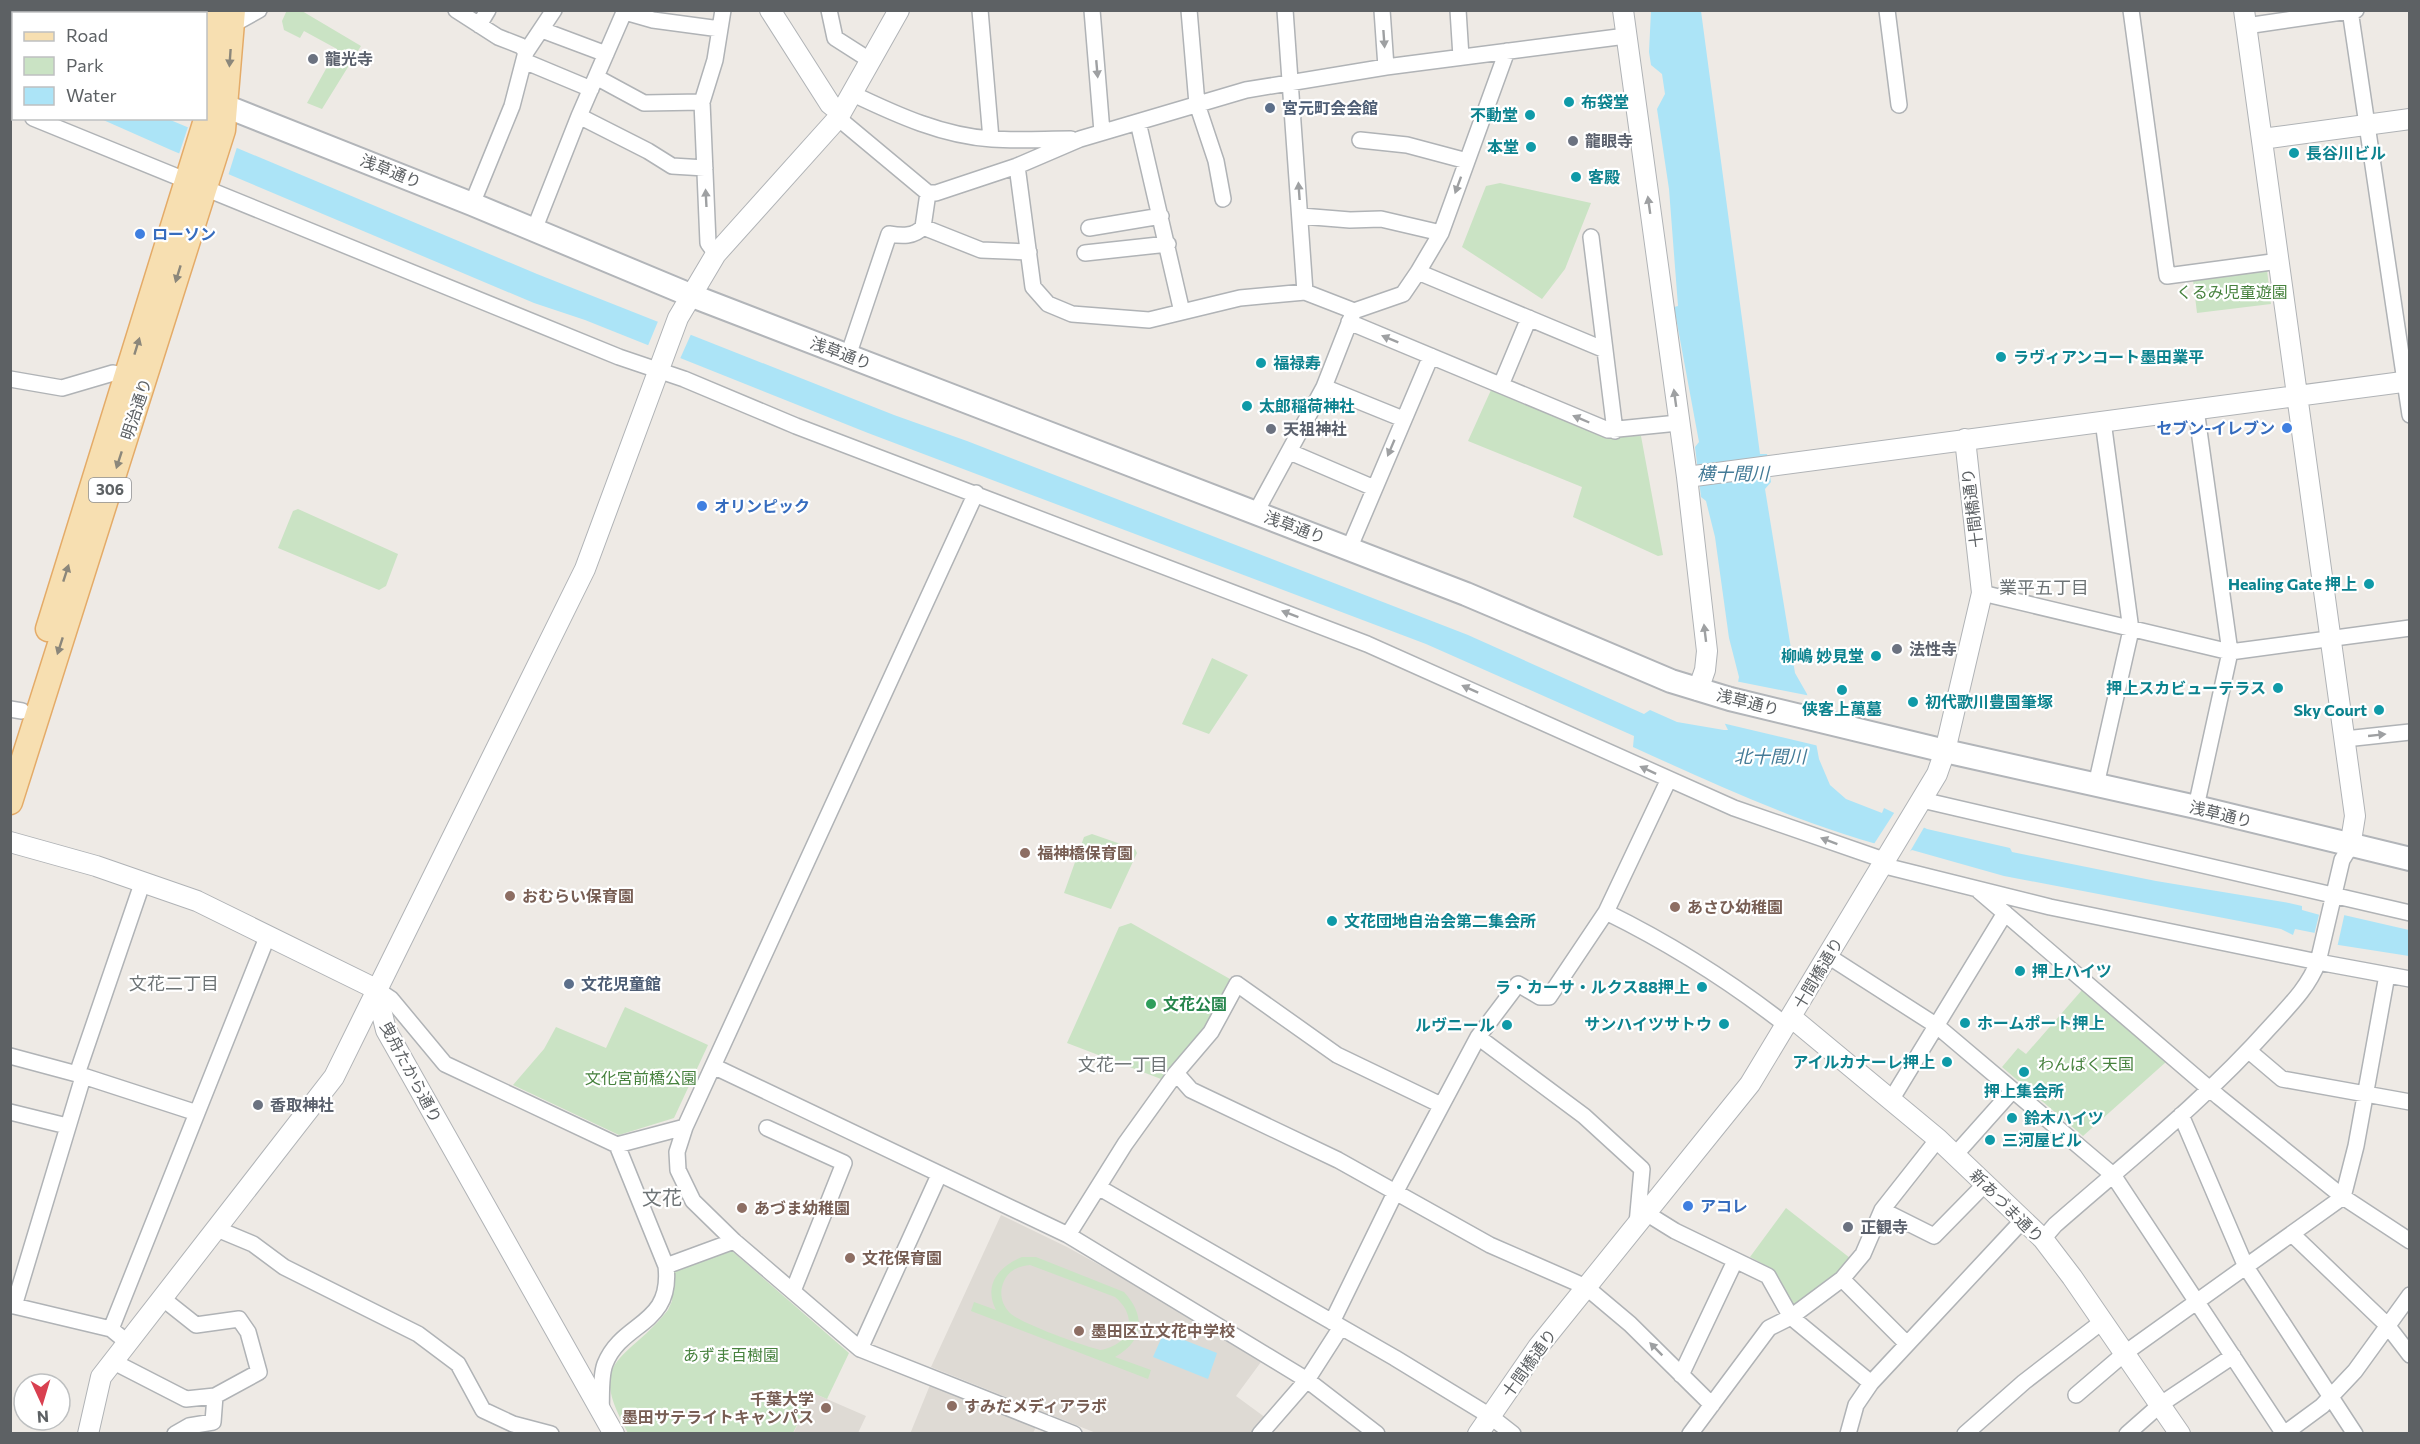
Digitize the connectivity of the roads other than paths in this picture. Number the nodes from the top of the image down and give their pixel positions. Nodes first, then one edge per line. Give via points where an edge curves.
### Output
1 (259, 10) edge
2 (456, 10) edge
3 (488, 10) edge
4 (554, 10) edge
5 (723, 10) edge
6 (770, 10) edge
7 (829, 10) edge
8 (899, 10) edge
9 (980, 10) edge
10 (1092, 10) edge
11 (1189, 10) edge
12 (1285, 10) edge
13 (1382, 10) edge
14 (1458, 10) edge
15 (1623, 10) edge
16 (1887, 10) edge
17 (2131, 10) edge
18 (625, 11) edge
19 (2352, 11) edge
20 (227, 15) edge
21 (2245, 18) edge
22 (479, 25) junction
23 (720, 29) junction
24 (542, 30) junction
25 (1626, 36) junction
26 (1507, 51) junction
27 (606, 54) junction
28 (525, 56) junction
29 (1461, 57) junction
30 (871, 61) junction
31 (1386, 67) junction
32 (1291, 81) junction
33 (594, 83) junction
34 (853, 94) junction
35 (702, 102) junction
36 (1197, 104) junction
37 (1899, 105) dead end
38 (212, 110) edge
39 (579, 116) junction
40 (840, 116) junction
41 (2409, 119) edge
42 (38, 120) edge
43 (1138, 122) junction
44 (2368, 124) junction
45 (1102, 132) junction
46 (991, 139) junction
47 (1080, 139) junction
48 (2262, 139) junction
49 (1360, 140) dead end
50 (1467, 161) junction
51 (1017, 165) junction
52 (705, 168) junction
53 (197, 179) junction
54 (928, 193) junction
55 (1223, 199) dead end
56 (472, 204) junction
57 (1161, 216) junction
58 (1301, 216) junction
59 (922, 227) junction
60 (1089, 228) dead end
61 (534, 230) junction
62 (1441, 234) junction
63 (1591, 237) dead end
64 (1168, 244) junction
65 (1029, 252) junction
66 (1085, 253) dead end
67 (716, 254) junction
68 (2279, 261) junction
69 (1418, 272) junction
70 (1305, 292) junction
71 (690, 295) junction
72 (1182, 312) junction
73 (1351, 316) junction
74 (1529, 318) junction
75 (1605, 350) junction
76 (848, 356) junction
77 (1431, 356) junction
78 (658, 368) junction
79 (10, 379) edge
80 (136, 380) junction
81 (2407, 381) edge
82 (1501, 385) junction
83 (1324, 387) junction
84 (2297, 395) junction
85 (2196, 409) junction
86 (2409, 415) edge
87 (1403, 419) junction
88 (2103, 421) junction
89 (1678, 423) junction
90 (1616, 431) junction
91 (1965, 439) junction
92 (1290, 452) junction
93 (1691, 476) junction
94 (1374, 488) junction
95 (976, 493) junction
96 (1256, 512) junction
97 (1349, 549) junction
98 (1982, 593) junction
99 (2409, 628) edge
100 (2131, 630) junction
101 (2331, 638) junction
102 (2230, 652) junction
103 (1698, 690) junction
104 (16, 710) edge
105 (2409, 732) edge
106 (2345, 739) junction
107 (10, 748) edge
108 (1945, 751) junction
109 (1669, 779) junction
110 (2096, 785) junction
111 (10, 802) edge
112 (1918, 806) junction
113 (2196, 807) junction
114 (10, 842) edge
115 (2350, 847) junction
116 (1884, 859) junction
117 (2409, 860) edge
118 (143, 881) junction
119 (1977, 889) junction
120 (2331, 902) junction
121 (1606, 912) junction
122 (2005, 913) junction
123 (2409, 913) edge
124 (268, 935) junction
125 (1828, 956) junction
126 (2319, 956) junction
127 (2387, 975) junction
128 (2409, 979) edge
129 (376, 989) junction
130 (1789, 1021) junction
131 (1937, 1026) junction
132 (1478, 1036) junction
133 (2250, 1051) junction
134 (10, 1056) edge
135 (713, 1066) junction
136 (1176, 1073) junction
137 (80, 1075) junction
138 (2013, 1090) junction
139 (2210, 1090) junction
140 (2365, 1094) junction
141 (1891, 1100) junction
142 (2409, 1102) edge
143 (1441, 1105) junction
144 (10, 1112) edge
145 (197, 1113) junction
146 (2181, 1115) junction
147 (68, 1126) junction
148 (685, 1127) junction
149 (767, 1128) dead end
150 (1938, 1139) junction
151 (617, 1145) junction
152 (1955, 1155) junction
153 (2112, 1174) junction
154 (939, 1175) junction
155 (1986, 1183) junction
156 (1098, 1187) junction
157 (1396, 1191) junction
158 (2343, 1197) junction
159 (1882, 1210) junction
160 (1641, 1219) junction
161 (2024, 1220) junction
162 (216, 1229) junction
163 (2292, 1234) junction
164 (1068, 1235) junction
165 (2043, 1239) junction
166 (2409, 1240) edge
167 (734, 1241) junction
168 (1735, 1260) junction
169 (666, 1266) junction
170 (2246, 1267) junction
171 (1842, 1279) junction
172 (1586, 1287) junction
173 (793, 1291) junction
174 (2409, 1295) edge
175 (162, 1298) junction
176 (2197, 1302) junction
177 (12, 1306) edge
178 (1791, 1317) junction
179 (2103, 1321) junction
180 (1336, 1324) junction
181 (2387, 1325) junction
182 (111, 1329) junction
183 (127, 1342) junction
184 (1907, 1344) junction
185 (860, 1349) junction
186 (2125, 1353) junction
187 (2409, 1355) edge
188 (2233, 1356) junction
189 (112, 1361) junction
190 (1681, 1374) junction
191 (1307, 1380) junction
192 (1871, 1383) junction
193 (2076, 1395) dead end
194 (215, 1396) junction
195 (2331, 1396) junction
196 (2161, 1404) junction
197 (1713, 1405) junction
198 (601, 1412) junction
199 (1490, 1416) junction
200 (512, 1429) edge
201 (1697, 1431) edge
202 (88, 1434) edge
203 (175, 1434) edge
204 (551, 1434) edge
205 (614, 1434) edge
206 (1074, 1434) edge
207 (1260, 1434) edge
208 (1377, 1434) edge
209 (1478, 1434) edge
210 (1512, 1434) edge
211 (1848, 1434) edge
212 (1965, 1434) edge
213 (2127, 1434) edge
214 (2180, 1434) edge
215 (2284, 1434) edge
216 (2355, 1434) edge

1 - 20 street
2 - 22 street
3 - 22 street
4 - 24 street
5 - 23 street
6 - 40 street
7 - 30 street via 835,38
8 - 30 street
9 - 46 street
10 -> 45 street
11 - 36 street
12 - 32 street
13 -> 31 street
14 - 29 street
15 - 25 street
16 - 37 street
17 - 68 street via 2168,276
18 - 23 street via 653,20
18 - 27 street
19 - 21 street
19 - 44 street
20 - 38 main road, 明治通り / 306
21 - 48 street
22 - 28 street via 521,46
23 - 35 street
24 - 27 street
24 - 28 street
25 - 26 street
89 -> 25 street
26 - 29 street
26 - 50 street
27 - 33 street
28 - 33 street
28 - 56 street via 512,105
29 - 31 street
30 - 34 street
31 - 32 street
32 - 36 street
58 -> 32 street
33 - 35 street via 644,103
33 - 39 street
34 - 40 street
34 - 46 street via 944,131
35 - 52 street
36 - 43 street
36 - 55 street via 1216,161
38 - 53 main road, 明治通り / 306
38 - 56 main road, 浅草通り
39 - 52 street via 672,166
39 - 61 street
40 - 54 street
40 - 67 street
41 - 44 street
42 - 53 street
43 - 45 street
43 - 57 street
44 - 48 street
44 - 81 street
45 - 47 street
46 - 47 street
47 - 51 street
48 - 68 street
49 - 50 street via 1407,146
50 -> 62 street
51 - 54 street
51 - 65 street
67 -> 52 street via 708,243
53 - 78 street
53 - 80 main road, 明治通り / 306
54 - 59 street
56 - 61 main road, 浅草通り
57 - 60 street
57 - 64 street
58 - 62 street via 1382,219
58 - 70 street
59 - 65 street via 981,250
59 - 76 street via 909,235 889,234
61 - 71 main road, 浅草通り
62 - 69 street
63 - 75 street
64 - 66 street
64 - 72 street
65 - 72 street via 1033,287 1048,304 1072,314 1149,320
67 - 71 street
68 - 84 street
69 - 73 street via 1403,294
69 - 74 street
70 - 72 street via 1240,298
70 - 73 street
71 - 76 main road, 浅草通り
71 - 78 street
77 -> 73 street
73 - 83 street
74 - 75 street
74 - 82 street
75 - 90 street
76 - 96 main road, 浅草通り
77 - 82 street
77 - 87 street
78 - 95 street via 796,426
78 - 129 street via 585,569
79 - 80 street via 62,388 113,373
104 -> 80 main road, 明治通り / 306
80 -> 111 main road, 明治通り / 306
81 - 84 street
81 - 86 street
90 -> 82 street
83 - 87 street
83 - 92 street
84 - 85 street
84 - 101 street
85 - 88 street
85 - 102 street
87 -> 94 street
88 - 91 street
88 - 100 street
89 - 90 street
89 - 93 street
91 - 93 street
91 - 98 street, 十間橋通り
92 - 94 street
92 - 96 street
103 -> 93 street via 1707,651
94 - 97 street
109 -> 95 street via 1366,644
95 - 135 street
96 - 97 main road, 浅草通り
97 - 103 main road, 浅草通り
98 - 100 street
98 - 108 street, 十間橋通り
99 - 101 street
100 - 102 street
100 - 110 street
101 - 102 street
101 - 106 street
102 - 113 street
103 - 108 main road, 浅草通り
104 - 107 main road, 明治通り / 306
106 -> 105 street
106 - 115 street via 2355,816
108 - 110 main road, 浅草通り
108 - 112 street, 十間橋通り
116 -> 109 street via 1734,808
109 - 121 street
110 - 113 main road, 浅草通り
112 - 116 street, 十間橋通り
112 - 120 street
113 - 115 main road, 浅草通り
114 - 118 street
115 - 117 main road, 浅草通り
115 - 120 street via 2343,856
116 - 119 street
116 - 125 street, 十間橋通り
118 - 124 street via 197,901
118 - 137 street
119 - 122 street
119 - 126 street via 2050,907
120 - 123 street
120 - 126 street
121 - 130 street via 1658,938
121 - 132 street via 1549,997 1540,997 1518,984
122 - 131 street
122 - 139 street
124 - 129 street
124 - 145 street
125 - 130 street, 十間橋通り
125 - 131 street
126 - 127 street
126 - 133 street via 2310,982
127 - 128 street
127 - 140 street
129 - 151 street via 391,999 445,1064
129 - 162 street via 328,1086
129 - 198 street, 曳舟たから通り via 386,1030
130 - 141 street, 新あづま通り
130 - 160 street, 十間橋通り via 1750,1084
131 - 138 street
131 - 141 street
132 - 143 street
132 - 160 street via 1584,1116 1641,1169
133 - 139 street
133 - 140 street via 2282,1079
134 - 137 street
135 - 148 street
135 - 154 street
136 - 143 street via 1211,1032 1237,984 1337,1055
136 - 156 street
136 - 157 street via 1191,1090 1263,1122
137 - 145 street
137 - 147 street
138 - 152 street
138 - 153 street
139 - 146 street
139 - 158 street
140 - 142 street
140 - 158 street
141 - 150 street, 新あづま通り
143 - 157 street
144 - 147 street
145 - 182 street
146 - 153 street
146 - 170 street
147 - 177 street
148 - 151 street
148 - 167 street via 677,1152 685,1189
149 - 173 street via 844,1163
150 - 152 street, 新あづま通り
150 - 159 street
151 - 169 street
152 - 155 street, 新あづま通り
153 - 165 street
153 - 176 street
154 - 164 street
154 - 185 street
155 - 159 street via 1935,1236
155 - 161 street, 新あづま通り
156 - 164 street
156 - 180 street
157 - 172 street via 1490,1245
157 - 180 street
158 - 163 street
158 - 166 street
159 - 171 street via 1863,1254
160 - 168 street
160 - 172 street, 十間橋通り
161 - 165 street, 新あづま通り
161 - 184 street
162 - 175 street
162 - 200 street via 253,1244 284,1267 418,1334 458,1365 483,1410
163 - 170 street
163 - 181 street
164 - 191 street
165 - 179 street, 新あづま通り
167 - 169 street
167 - 173 street
168 - 178 street via 1768,1276
168 - 190 street
169 - 198 street via 668,1285 663,1303 614,1350 604,1365
170 - 176 street
170 - 195 street
171 - 178 street
171 - 184 street
190 -> 172 street
172 - 199 street, 十間橋通り
173 - 185 street
174 - 181 street
175 - 183 street
175 - 194 street via 196,1325 239,1319 248,1332 259,1372
176 - 186 street
176 - 188 street
177 - 182 street
178 - 192 street
178 - 197 street via 1769,1328
179 - 186 street, 新あづま通り
179 - 212 street
180 - 191 street
180 - 199 street
181 - 187 street
181 - 195 street via 2355,1371
182 - 183 street
183 - 189 street
184 - 192 street
185 - 206 street
186 - 193 street
186 - 196 street, 新あづま通り
188 - 196 street
188 - 215 street
189 - 194 street via 186,1399
189 - 202 street via 98,1382
190 - 197 street
191 - 207 street
191 - 208 street
192 - 211 street via 1857,1405
194 - 203 street via 213,1422 189,1426
195 - 215 street
195 - 216 street
196 - 213 street
196 - 214 street, 新あづま通り
197 - 201 street
198 - 205 street, 曳舟たから通り
199 - 209 street, 十間橋通り
199 - 210 street
200 - 204 street

